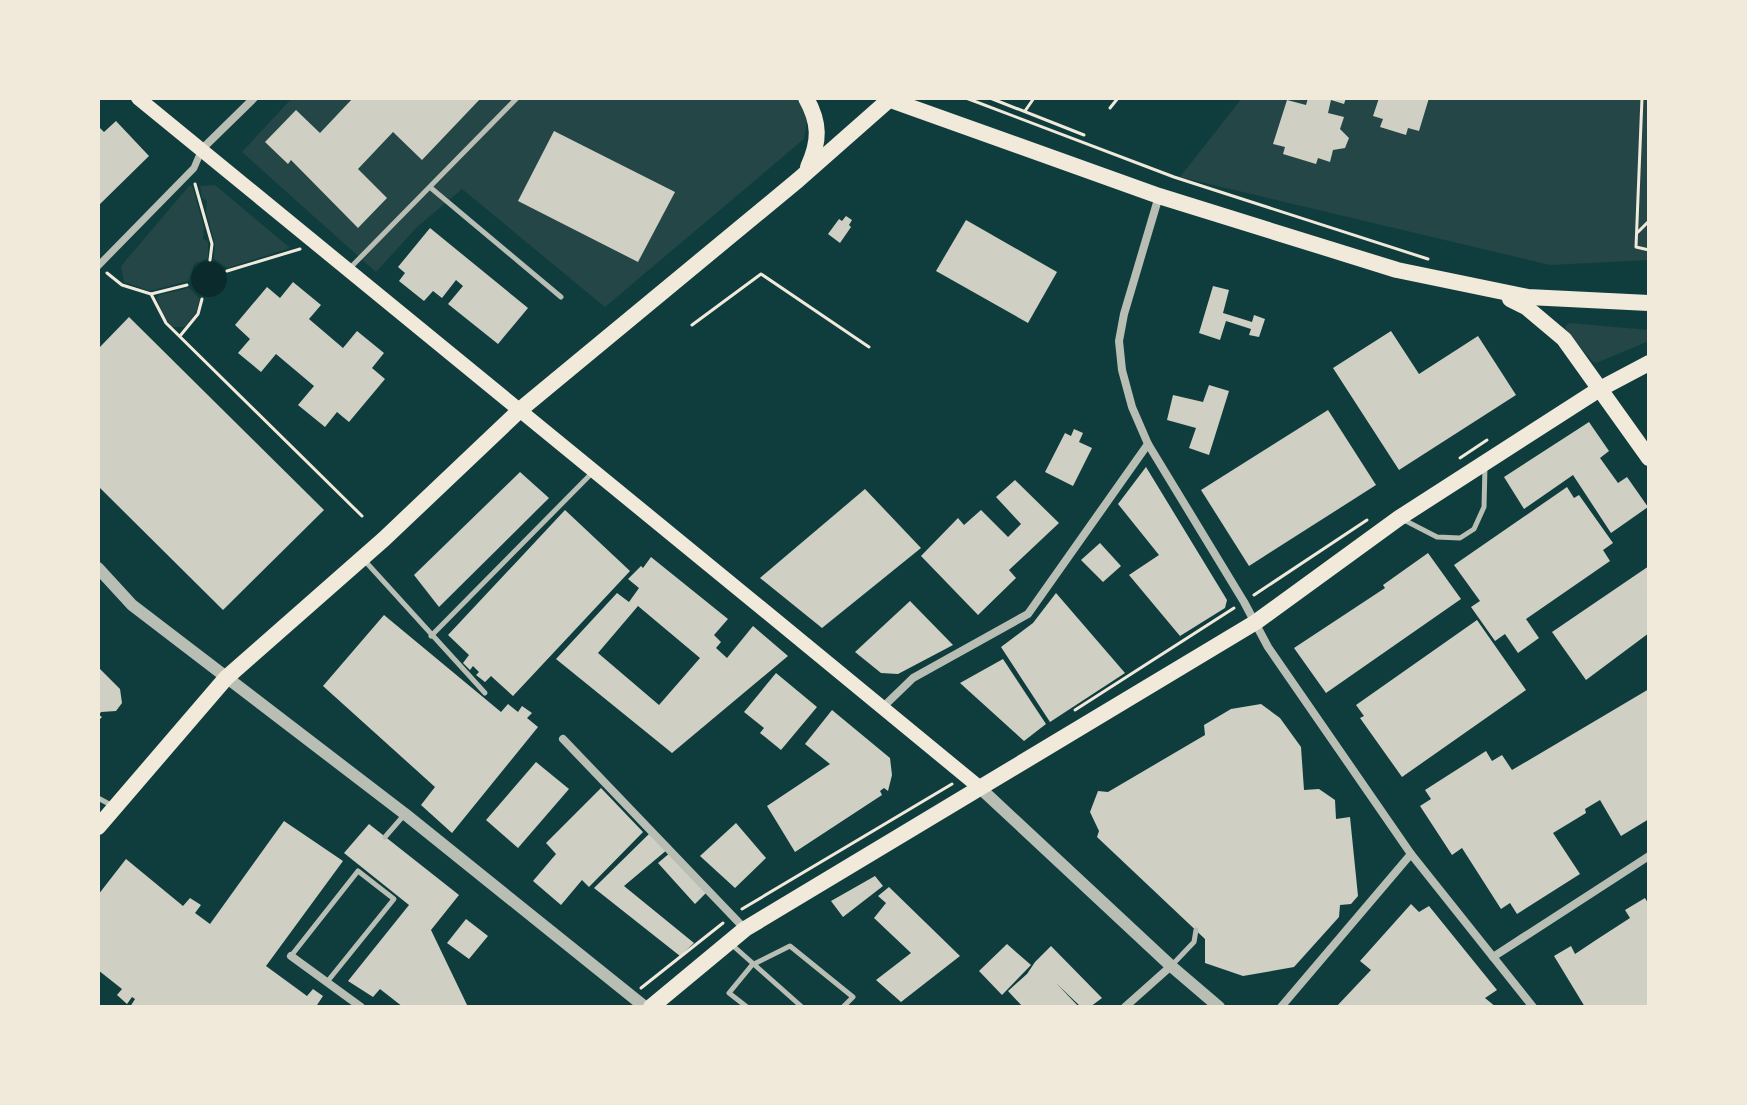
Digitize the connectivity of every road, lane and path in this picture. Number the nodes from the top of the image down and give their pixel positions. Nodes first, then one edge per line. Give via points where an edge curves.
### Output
1 (138, 98) edge
2 (254, 98) edge
3 (517, 98) edge
4 (806, 98) edge
5 (966, 98) edge
6 (990, 98) edge
7 (1034, 98) edge
8 (1118, 98) edge
9 (1642, 98) edge
10 (888, 99) edge
11 (1110, 108) dead end
12 (1025, 111) junction
13 (1084, 135) dead end
14 (202, 149) junction
15 (194, 168) junction
16 (804, 175) junction
17 (431, 188) junction
18 (1159, 196) junction
19 (1649, 221) edge
20 (1637, 233) junction
21 (319, 244) junction
22 (1649, 250) edge
23 (210, 260) dead end
24 (1438, 261) dead end
25 (98, 266) edge
26 (349, 269) junction
27 (227, 271) dead end
28 (187, 285) dead end
29 (1470, 287) junction
30 (151, 294) junction
31 (561, 297) dead end
32 (202, 299) dead end
33 (1649, 303) edge
34 (692, 325) dead end
35 (180, 336) junction
36 (869, 347) dead end
37 (1649, 363) edge
38 (1598, 390) junction
39 (521, 409) junction
40 (1499, 433) dead end
41 (1148, 444) junction
42 (1461, 458) dead end
43 (1649, 458) edge
44 (1485, 463) junction
45 (596, 469) junction
46 (1375, 515) dead end
47 (362, 516) dead end
48 (1399, 518) junction
49 (362, 558) junction
50 (98, 568) edge
51 (1244, 602) junction
52 (1256, 622) junction
53 (431, 636) junction
54 (226, 678) junction
55 (485, 693) dead end
56 (881, 709) junction
57 (1069, 714) dead end
58 (563, 739) dead end
59 (965, 776) junction
60 (979, 787) junction
61 (98, 798) edge
62 (114, 806) junction
63 (405, 814) junction
64 (98, 827) edge
65 (385, 837) dead end
66 (1411, 854) junction
67 (1649, 856) edge
68 (733, 916) junction
69 (745, 929) junction
70 (1196, 930) dead end
71 (728, 941) junction
72 (291, 956) joint
73 (1493, 957) junction
74 (752, 965) junction
75 (1171, 966) junction
76 (327, 982) junction
77 (631, 996) junction
78 (361, 1007) edge
79 (645, 1007) edge
80 (651, 1007) edge
81 (747, 1007) edge
82 (802, 1007) edge
83 (843, 1007) edge
84 (1125, 1007) edge
85 (1219, 1007) edge
86 (1281, 1007) edge
87 (1533, 1007) edge

1 - 14 main road
2 - 14 street
3 - 17 lane
4 - 16 main road via 816,123 816,149
5 - 24 path via 1174,177
6 - 12 path
7 - 12 path
8 - 11 path
9 - 20 path
10 - 16 main road
10 - 18 main road
12 - 13 path
14 - 15 street
14 - 21 main road
15 - 23 path via 212,244
15 - 25 street
16 - 39 main road
17 - 26 lane
17 - 31 lane
18 - 29 main road via 1397,270
18 - 41 street via 1119,341 1132,407
19 - 20 path
20 - 22 path via 1636,247
21 - 26 main road
21 - 27 path
25 - 30 path via 122,285
26 - 39 main road
28 - 30 path
29 - 33 main road via 1528,297
29 - 38 main road via 1513,300 1547,323 1575,353
30 - 35 path via 166,323
32 - 35 path via 198,314
34 - 36 path via 761,274
35 - 47 path
37 - 38 main road
38 - 43 main road
38 - 44 main road
39 - 45 main road
39 - 49 main road
40 - 42 path
41 - 51 street
41 - 56 street via 1028,614 913,678
44 - 48 main road
44 - 48 lane via 1484,507 1467,534 1437,537
45 - 53 lane
45 - 56 main road
46 - 51 path
48 - 52 main road
49 - 53 lane
49 - 54 main road
50 - 54 street via 132,605
51 - 52 street
51 - 57 path
52 - 60 main road
52 - 66 street
53 - 55 lane
54 - 62 main road
54 - 63 street
56 - 59 main road
58 - 68 street
59 - 60 main road
59 - 68 path
60 - 69 main road
60 - 75 street
61 - 62 lane
62 - 64 main road
63 - 65 lane
63 - 77 street
66 - 73 street
66 - 86 street
67 - 73 street
68 - 69 street
68 - 77 path
69 - 71 main road
70 - 75 lane via 1194,942
71 - 74 lane
71 - 80 main road
72 - 76 street
72 - 76 lane via 359,868 394,899
73 - 87 street
74 - 81 lane via 729,993
74 - 82 lane
74 - 83 lane via 790,946 853,997
75 - 84 street
75 - 85 street
76 - 78 street
77 - 79 street

